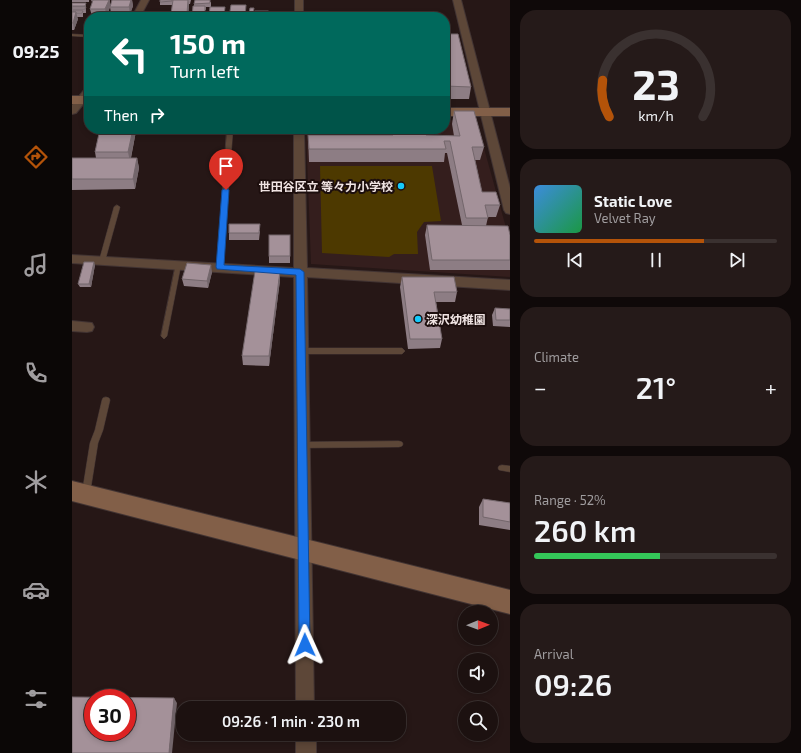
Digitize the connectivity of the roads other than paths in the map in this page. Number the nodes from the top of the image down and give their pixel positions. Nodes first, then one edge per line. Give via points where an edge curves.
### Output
1 (144, 0) edge
2 (299, 0) edge
3 (457, 0) edge
4 (138, 12) edge
5 (299, 12) edge
6 (72, 36) edge
7 (84, 36) edge
8 (450, 112) edge
9 (485, 112) junction
10 (510, 112) edge
11 (230, 134) edge
12 (299, 134) edge
13 (117, 207) dead end
14 (510, 210) edge
15 (72, 259) edge
16 (102, 261) junction
17 (178, 265) junction
18 (220, 267) junction
19 (300, 272) junction
20 (510, 284) edge
21 (72, 326) edge
22 (88, 327) dead end
23 (164, 336) dead end
24 (301, 351) junction
25 (402, 351) dead end
26 (106, 400) dead end
27 (400, 444) dead end
28 (302, 445) junction
29 (79, 493) edge
30 (304, 551) junction
31 (510, 602) edge
32 (305, 701) edge
33 (306, 741) edge
34 (306, 753) edge

1 - 4 street
2 - 5 street
3 - 9 street
6 - 7 lane
8 - 9 street
9 - 10 street
9 - 14 street
11 - 18 lane
12 - 19 street
13 - 16 lane
15 - 16 street
16 - 17 street
17 - 18 street
17 - 23 lane
18 - 19 street
19 - 20 street
19 - 24 street
21 - 22 street
24 - 25 lane
24 - 28 street
26 - 29 lane
27 - 28 lane
28 - 30 street
29 - 30 street
30 - 31 street
30 - 32 street
33 - 34 street

